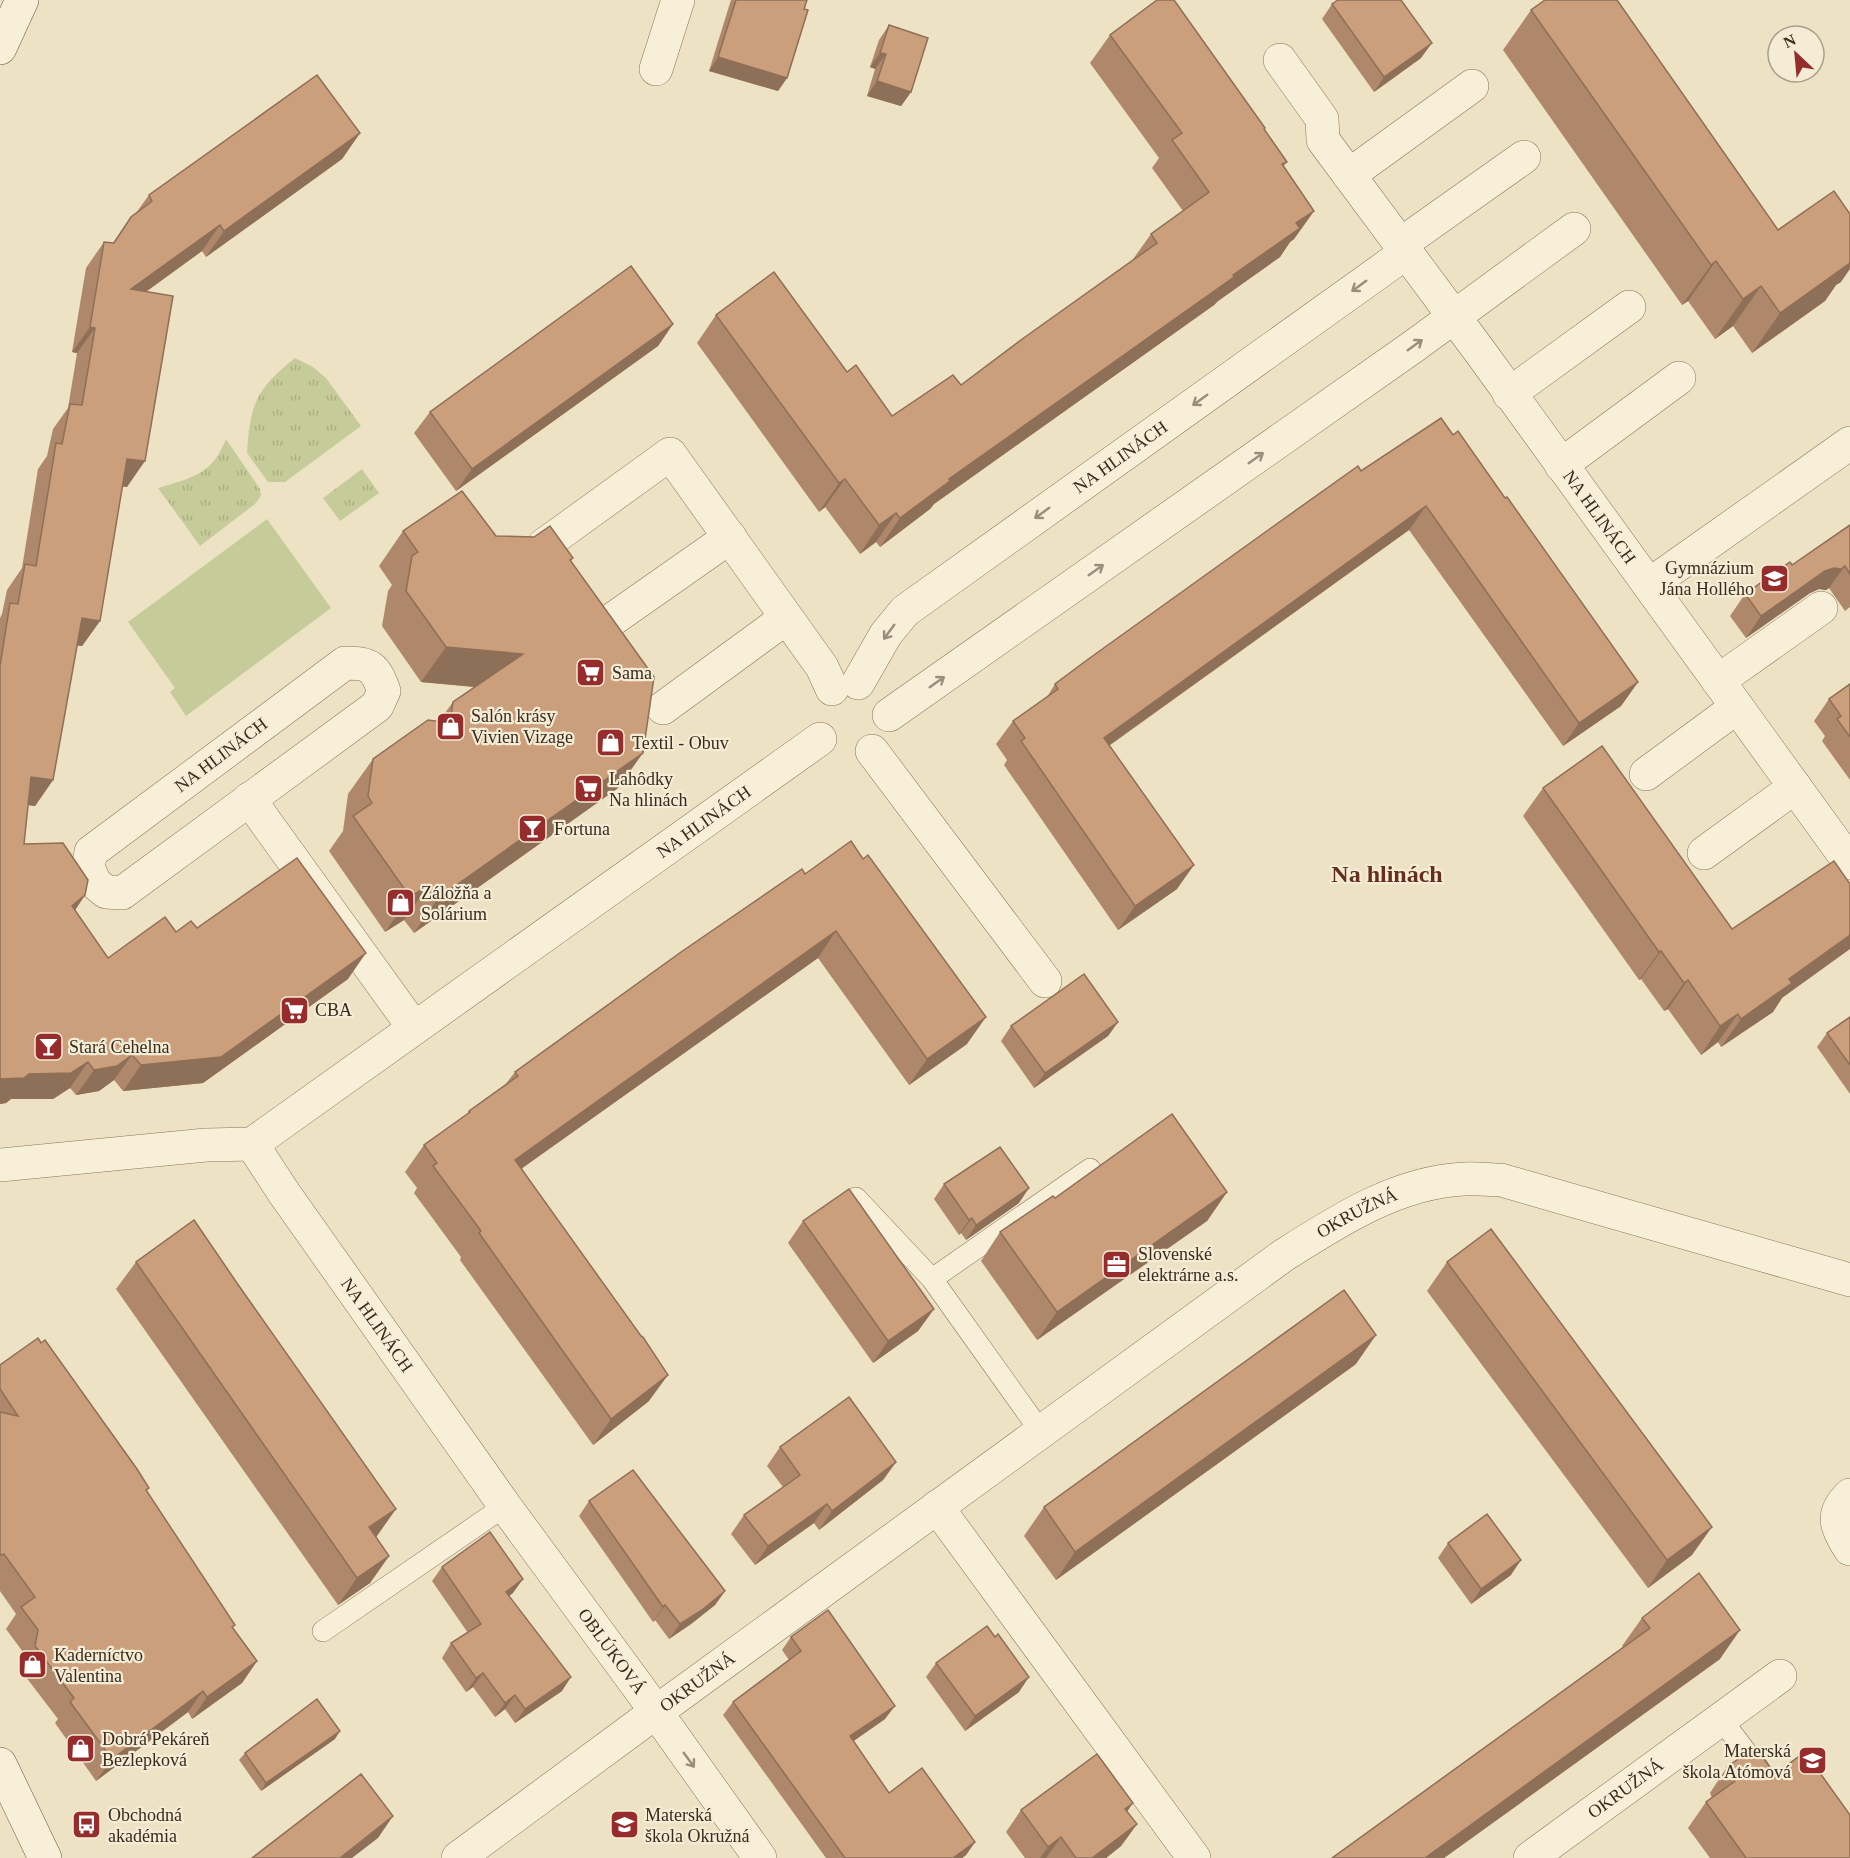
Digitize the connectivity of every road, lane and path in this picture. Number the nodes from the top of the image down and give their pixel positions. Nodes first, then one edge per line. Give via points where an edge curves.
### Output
1 (22, 0) edge
2 (678, 0) edge
3 (0, 48) edge
4 (1280, 60) dead end
5 (656, 69) dead end
6 (1473, 86) dead end
7 (1524, 157) dead end
8 (1349, 175) junction
9 (1574, 229) dead end
10 (1404, 248) junction
11 (1629, 307) dead end
12 (1454, 317) junction
13 (1679, 378) dead end
14 (1509, 394) junction
15 (1850, 443) edge
16 (1561, 465) junction
17 (730, 537) junction
18 (544, 545) edge
19 (1649, 585) junction
20 (1821, 608) dead end
21 (786, 618) junction
22 (603, 626) edge
23 (1718, 681) junction
24 (845, 686) junction
25 (1737, 707) junction
26 (663, 708) dead end
27 (888, 715) junction
28 (820, 739) junction
29 (872, 751) junction
30 (1646, 774) dead end
31 (1795, 788) junction
32 (249, 799) junction
33 (1704, 853) dead end
34 (1850, 863) edge
35 (1046, 981) dead end
36 (414, 1028) junction
37 (252, 1144) junction
38 (0, 1165) edge
39 (1090, 1169) dead end
40 (856, 1198) edge
41 (932, 1279) junction
42 (1850, 1280) edge
43 (1041, 1432) junction
44 (1850, 1495) edge
45 (505, 1506) junction
46 (938, 1507) junction
47 (1850, 1549) edge
48 (323, 1631) dead end
49 (1780, 1676) dead end
50 (656, 1712) junction
51 (1721, 1719) junction
52 (0, 1764) edge
53 (1759, 1769) edge
54 (45, 1858) edge
55 (458, 1858) edge
56 (760, 1858) edge
57 (1194, 1858) edge
58 (1530, 1858) edge

1 - 3 street
2 - 5 street
4 - 8 street, NA HLINÁCH via 1322,119 1323,140
6 - 8 street
7 - 10 street
8 - 10 street, NA HLINÁCH
9 - 12 street
10 - 12 street, NA HLINÁCH
10 -> 24 street, NA HLINÁCH via 905,611
11 - 14 street
12 - 14 street, NA HLINÁCH
27 -> 12 street
13 - 16 street
14 - 16 street, NA HLINÁCH
15 - 19 street
16 - 19 street, NA HLINÁCH
17 - 18 street via 670,454
17 - 21 street
17 - 22 street
19 - 23 street, NA HLINÁCH
20 - 23 street
21 - 24 street via 822,667
21 - 26 street
23 - 25 street, NA HLINÁCH
24 - 27 street via 873,690
24 - 28 street via 820,701 815,714
25 - 30 street
25 - 31 street, NA HLINÁCH
27 - 29 street via 888,729
28 - 29 street via 845,757
28 - 36 street, NA HLINÁCH
29 - 35 street
31 - 33 street
31 - 34 street, NA HLINÁCH
32 - 32 street, NA HLINÁCH via 377,706 384,691 377,673 362,663 345,663 183,782 91,852 88,867 95,883 106,892 122,893
32 - 36 street
36 - 37 street, NA HLINÁCH
37 - 38 street
37 - 45 street, NA HLINÁCH
39 - 41 lane
40 - 41 lane
41 - 43 lane
42 - 43 street, OKRUŽNÁ via 1501,1180 1464,1179 1428,1184 1387,1197 1303,1243
43 - 46 street, OKRUŽNÁ
44 - 47 street via 1836,1516
45 - 48 lane
45 - 50 street, OBLÚKOVÁ
46 - 50 street, OKRUŽNÁ
46 - 57 street
49 - 51 street, OKRUŽNÁ
50 - 55 street, OKRUŽNÁ
50 -> 56 street, OBLÚKOVÁ
51 - 53 lane
51 - 58 street, OKRUŽNÁ
52 - 54 street

